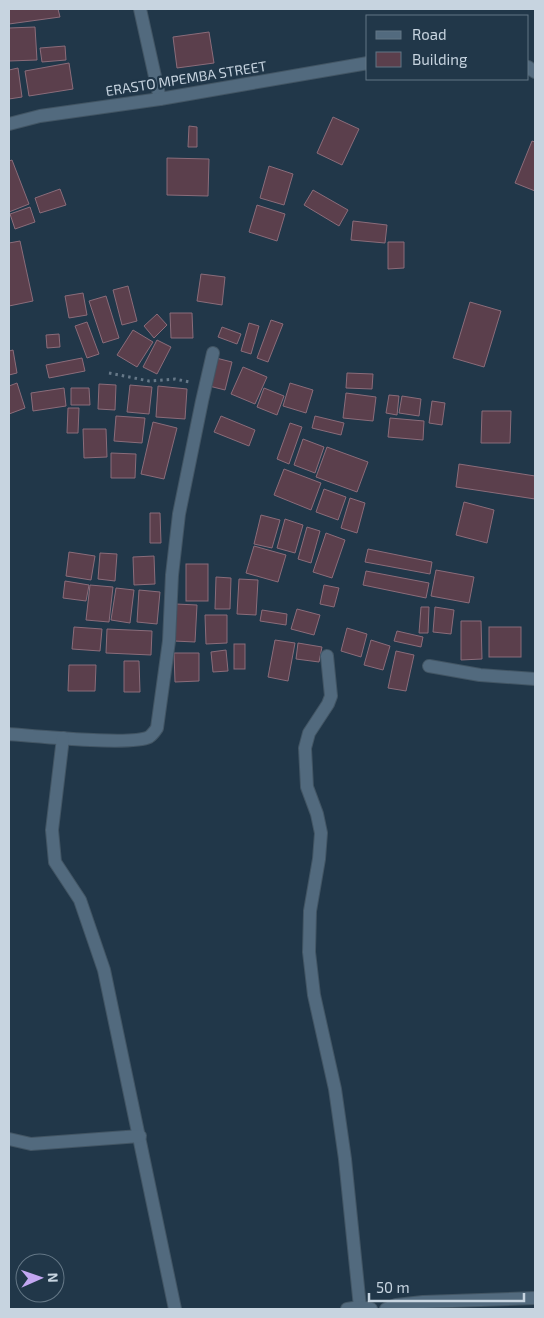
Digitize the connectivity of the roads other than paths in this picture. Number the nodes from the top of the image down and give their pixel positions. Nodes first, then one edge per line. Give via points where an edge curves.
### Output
1 (140, 9) edge
2 (366, 63) edge
3 (160, 99) junction
4 (9, 124) edge
5 (213, 353) dead end
6 (327, 656) dead end
7 (429, 666) dead end
8 (535, 680) edge
9 (9, 734) edge
10 (63, 738) junction
11 (140, 1136) junction
12 (9, 1139) edge
13 (535, 1298) edge
14 (175, 1309) edge
15 (359, 1309) edge
16 (386, 1309) edge

1 - 3 street
2 - 3 street, ERASTO MPEMBA STREET
3 - 4 street, ERASTO MPEMBA STREET via 40,116
5 - 10 street via 179,514 169,641 157,728 149,737 128,740
6 - 15 street via 331,696 309,733 305,748 307,787 317,814 321,839 310,911 309,952 314,995 335,1089 344,1150
7 - 8 street
9 - 10 street
10 - 11 street via 52,830 55,862 80,900 104,970
11 - 12 street via 31,1144
11 - 14 street
13 - 16 street via 423,1302

